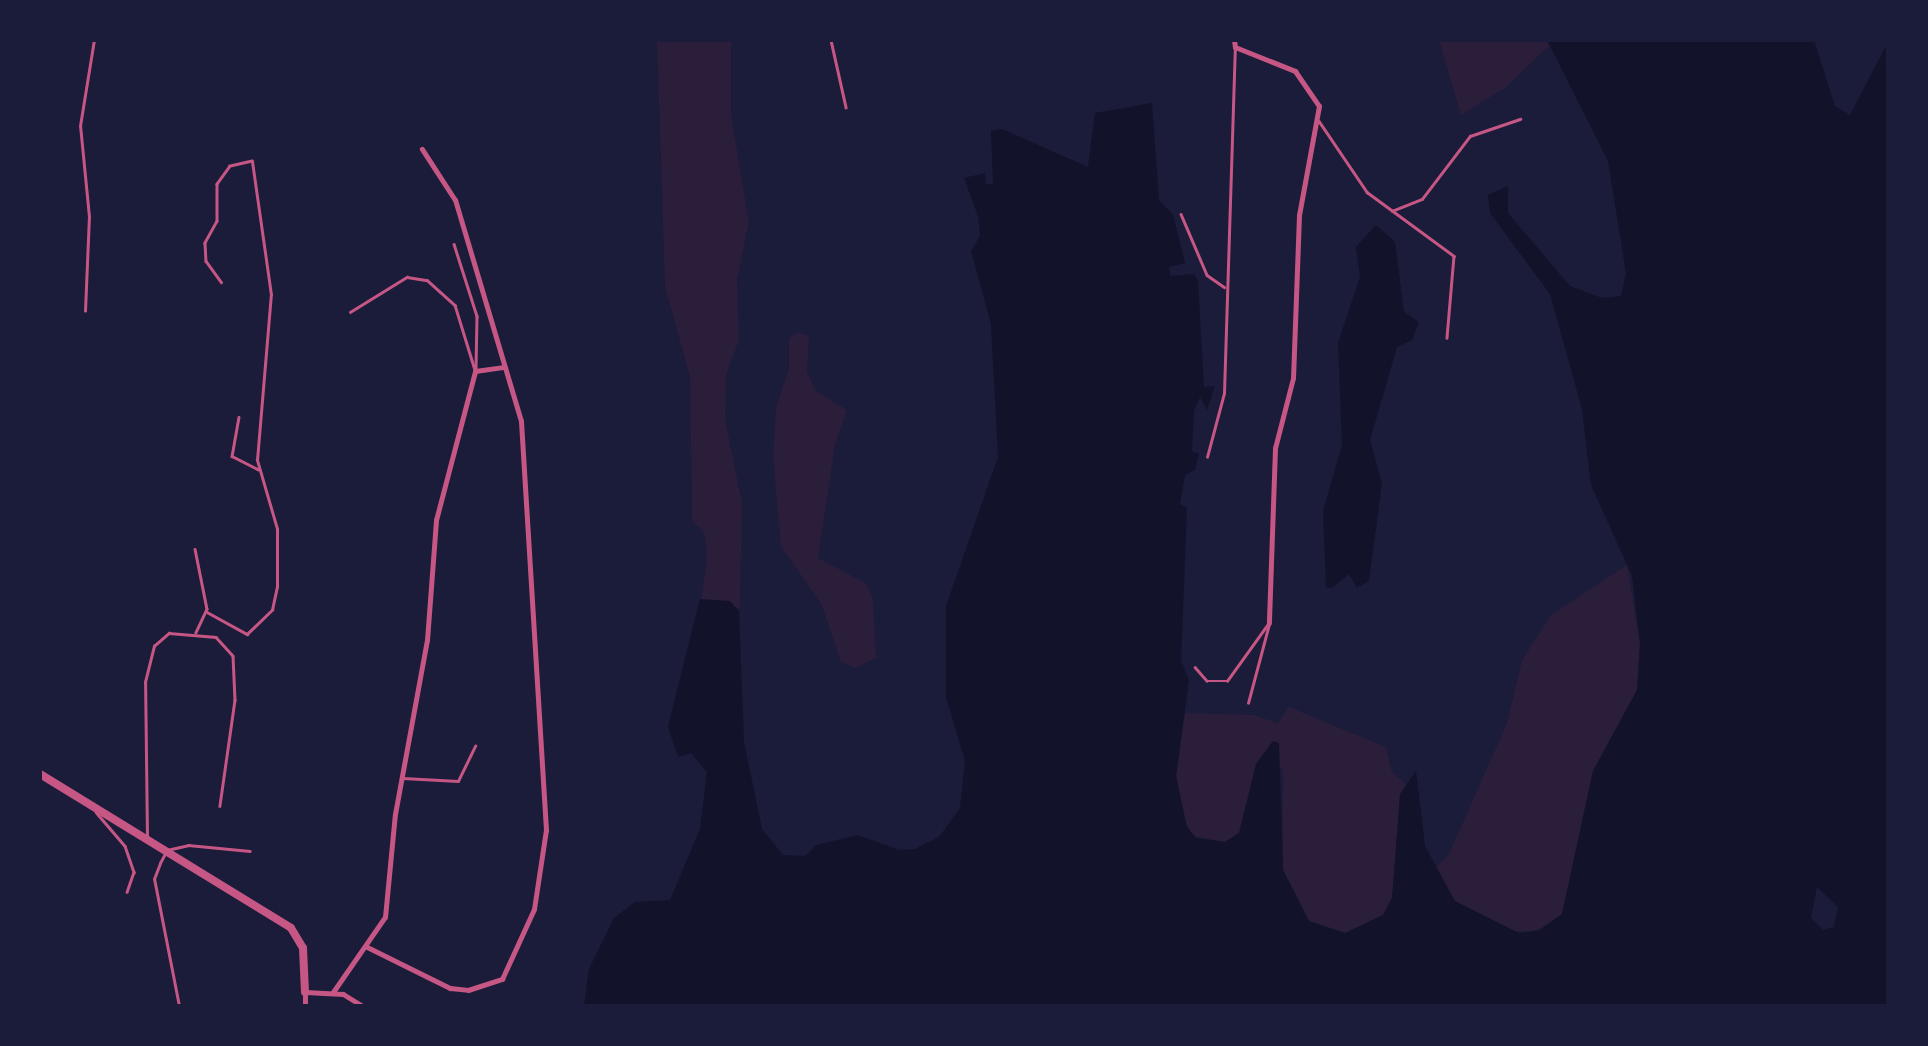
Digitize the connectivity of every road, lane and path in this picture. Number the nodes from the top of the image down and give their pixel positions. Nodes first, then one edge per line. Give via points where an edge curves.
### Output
1 (94, 40) edge
2 (832, 40) edge
3 (1234, 44) edge
4 (846, 107) dead end
5 (1520, 119) dead end
6 (1319, 121) junction
7 (422, 148) dead end
8 (1391, 211) junction
9 (1181, 214) dead end
10 (454, 244) dead end
11 (221, 282) dead end
12 (1225, 286) junction
13 (84, 310) dead end
14 (350, 312) dead end
15 (1447, 338) dead end
16 (504, 367) junction
17 (476, 371) junction
18 (239, 417) dead end
19 (1208, 458) dead end
20 (260, 469) junction
21 (194, 549) dead end
22 (207, 612) junction
23 (1269, 623) junction
24 (196, 633) junction
25 (1196, 667) dead end
26 (1248, 703) dead end
27 (475, 746) dead end
28 (40, 774) edge
29 (401, 778) junction
30 (88, 803) junction
31 (220, 806) dead end
32 (146, 839) junction
33 (167, 850) junction
34 (250, 851) dead end
35 (127, 892) dead end
36 (367, 947) junction
37 (305, 992) junction
38 (332, 992) junction
39 (178, 1006) edge
40 (306, 1006) edge
41 (362, 1006) edge

1 - 13 lane via 80,126 89,217
2 - 4 lane
3 - 6 street via 1295,71 1312,92
3 - 12 lane
5 - 8 lane via 1470,136 1422,199
6 - 8 lane via 1367,192
6 - 23 street via 1298,215 1295,356 1276,448
7 - 16 street via 456,200
8 - 15 lane via 1454,256
9 - 12 lane via 1207,275
10 - 17 lane via 477,316
11 - 20 lane via 206,260 205,243 217,221 217,184 230,166 252,160 271,295 262,343
12 - 19 lane via 1224,393
14 - 17 lane via 407,278 427,280 452,299
16 - 17 street
16 - 36 street via 521,421 537,649 546,830 534,910 512,967 486,986 450,988
17 - 29 street via 430,552 427,640
18 - 20 lane via 232,456
20 - 22 lane via 277,530 272,610 247,634
21 - 22 lane
22 - 24 lane
23 - 25 lane via 1227,681 1207,681
23 - 26 lane
24 - 31 lane via 226,645 236,675
24 - 32 lane via 159,638 147,665 144,764 152,830
27 - 29 lane via 458,781
28 - 30 street
29 - 36 street via 385,916
30 - 32 street
30 - 35 lane via 125,846 134,872
32 - 33 street
33 - 34 lane
33 - 37 street via 297,934
33 - 39 lane via 154,879
36 - 38 street via 350,960
37 - 38 street
37 - 40 street
38 - 41 street

